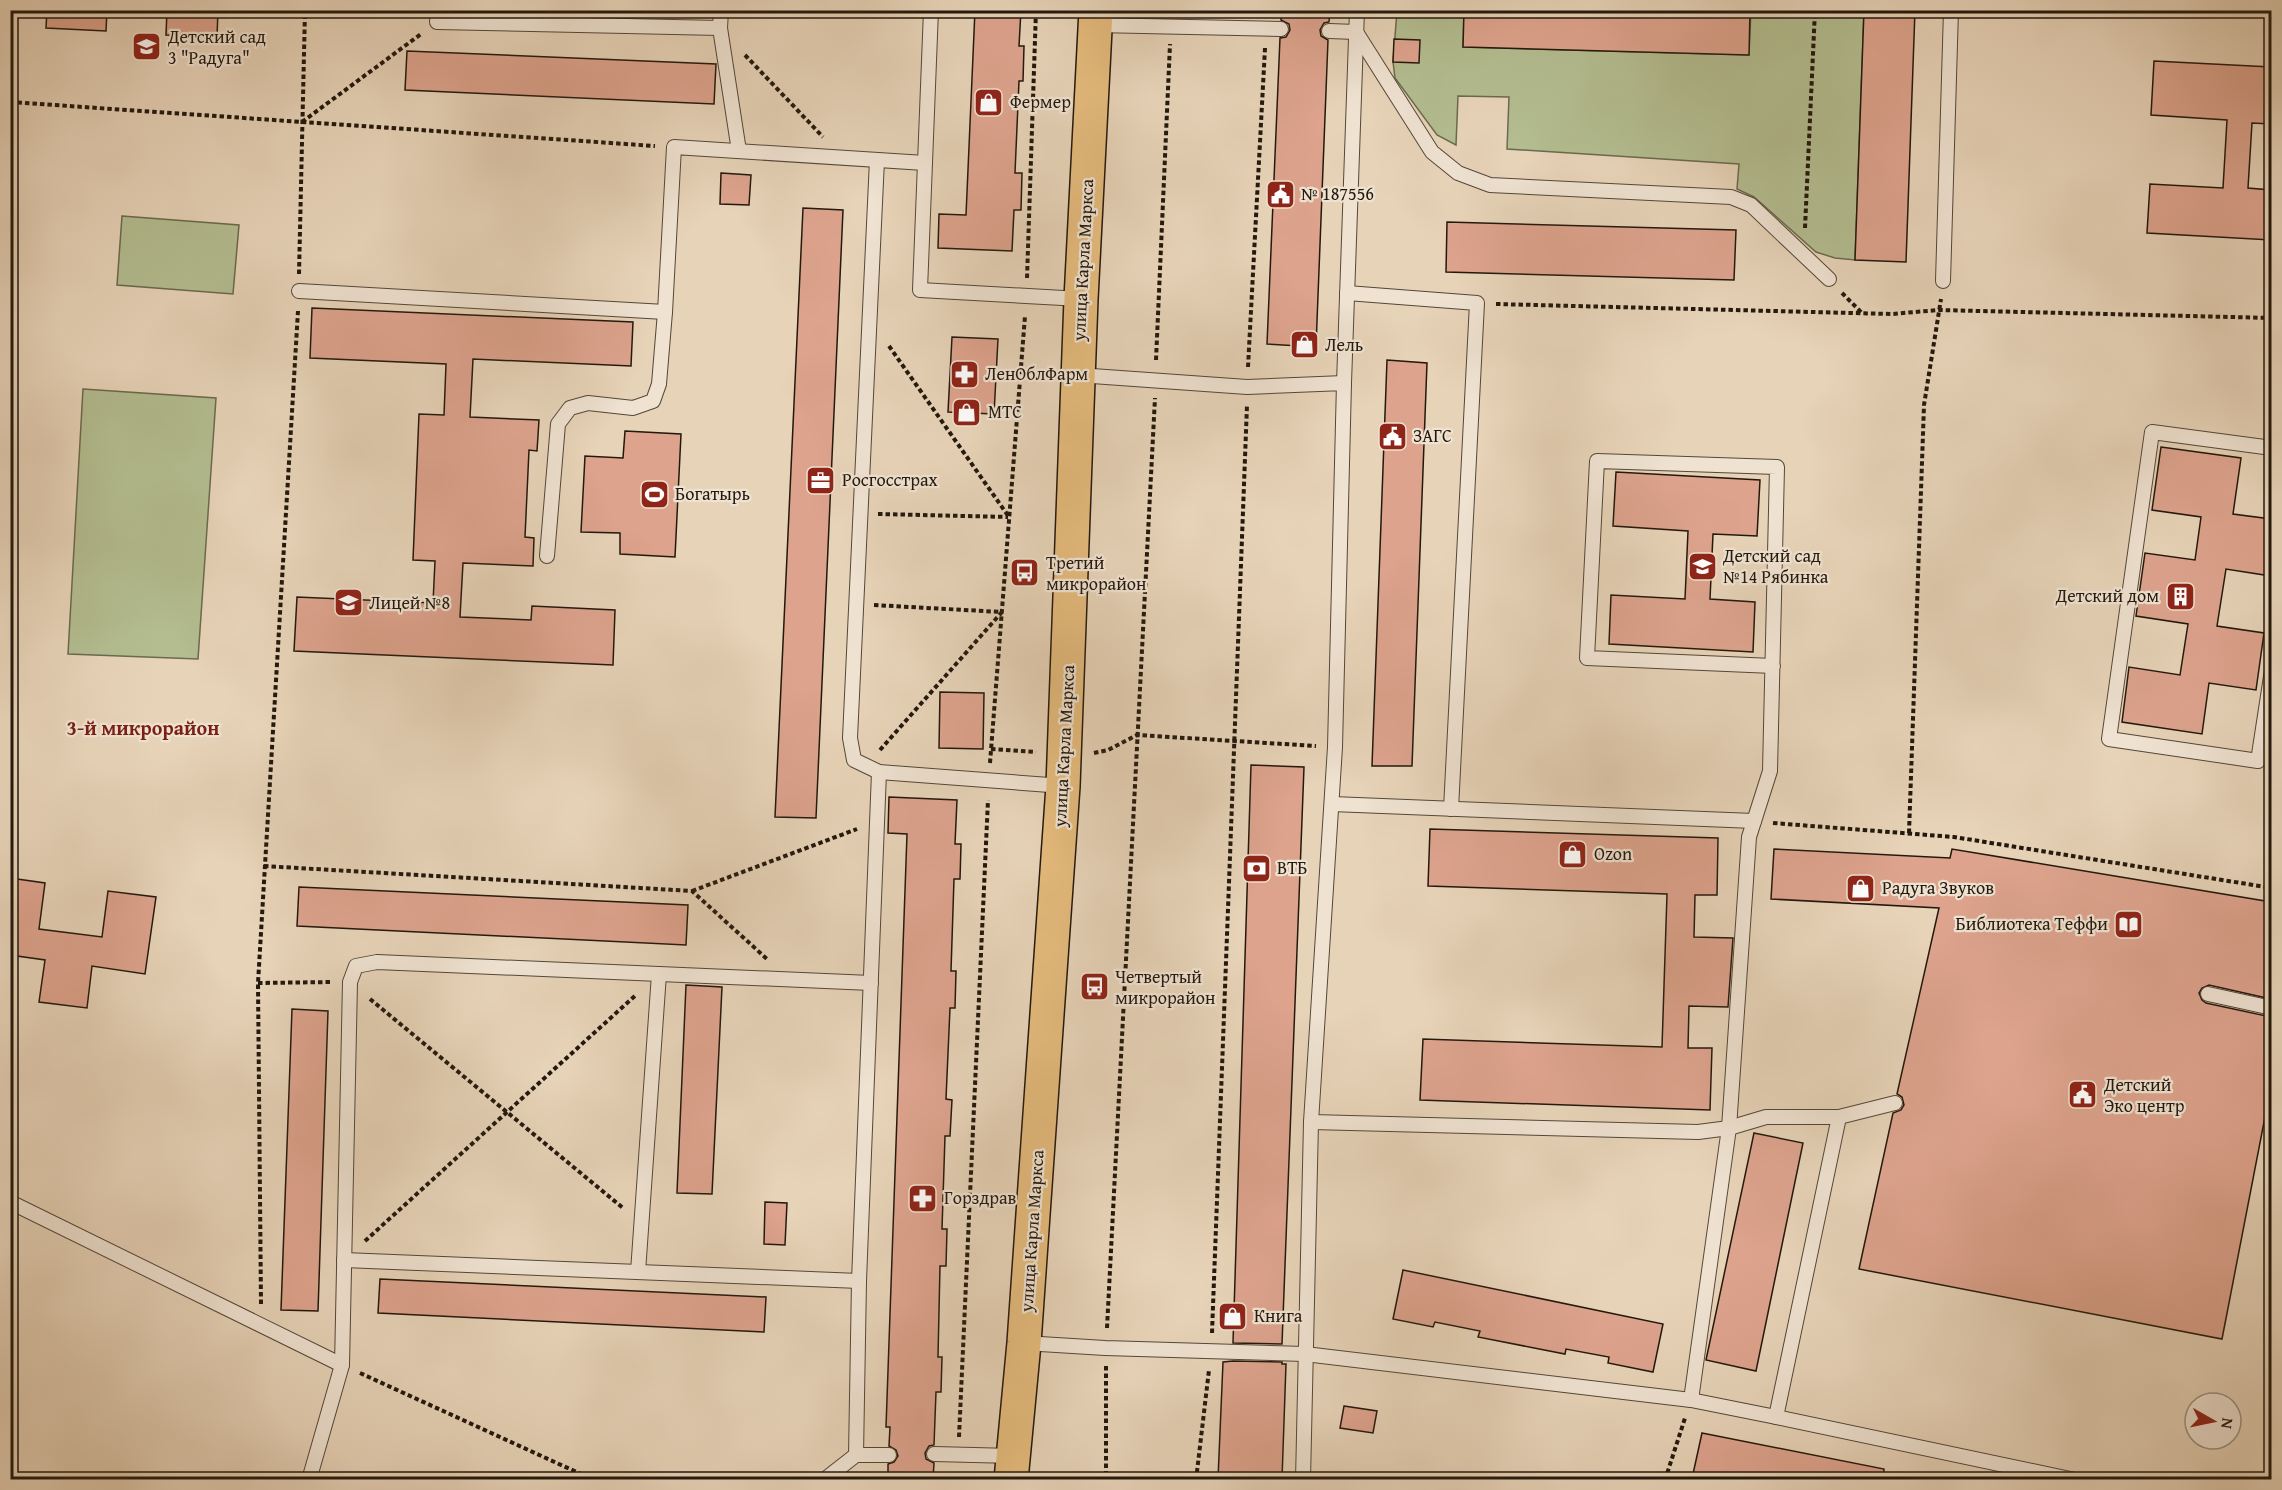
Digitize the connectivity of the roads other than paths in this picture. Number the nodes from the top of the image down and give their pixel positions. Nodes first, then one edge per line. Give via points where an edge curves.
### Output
1 (721, 10) edge
2 (931, 10) edge
3 (1357, 10) edge
4 (1951, 10) edge
5 (438, 16) edge
6 (1095, 18) edge
7 (720, 28) junction
8 (1274, 29) road end
9 (1329, 31) dead end
10 (1356, 32) junction
11 (739, 151) junction
12 (877, 160) junction
13 (925, 163) junction
14 (1829, 279) road end
15 (1943, 281) road end
16 (299, 291) road end
17 (1347, 293) junction
18 (1081, 299) junction
19 (665, 312) junction
20 (1078, 375) junction
21 (1344, 383) junction
22 (2271, 448) edge
23 (547, 556) dead end
24 (1773, 666) junction
25 (2271, 670) edge
26 (879, 772) junction
27 (1063, 786) junction
28 (1332, 804) junction
29 (1451, 809) junction
30 (1754, 821) junction
31 (659, 974) junction
32 (871, 983) junction
33 (2208, 994) dead end
34 (2271, 1008) edge
35 (1895, 1103) dead end
36 (1839, 1117) junction
37 (1311, 1122) junction
38 (1729, 1128) junction
39 (10, 1202) edge
40 (344, 1260) junction
41 (638, 1272) junction
42 (859, 1281) junction
43 (1024, 1343) junction
44 (1305, 1354) junction
45 (342, 1365) junction
46 (1691, 1400) junction
47 (1776, 1417) junction
48 (934, 1454) dead end
49 (856, 1455) junction
50 (889, 1455) dead end
51 (1013, 1468) edge
52 (309, 1479) edge
53 (824, 1479) edge
54 (1303, 1479) edge
55 (2075, 1479) edge

1 - 7 lane
2 - 13 lane
3 - 10 lane
4 - 15 lane
5 - 7 lane
6 - 8 lane via 1171,26
6 - 18 main road, улица Карла Маркса
7 - 11 lane
9 - 10 lane
10 - 14 lane via 1432,152 1458,173 1490,185 1731,197 1751,205
10 - 17 lane
11 - 12 lane
11 - 19 lane via 674,147
12 - 13 lane
12 - 26 lane via 850,738 854,760
13 - 18 lane via 920,290
16 - 19 lane
17 - 21 lane
17 - 29 lane via 1477,303
18 - 20 main road, улица Карла Маркса
19 - 23 lane via 659,384 652,401 633,408 588,403 570,408 558,424
20 - 21 lane via 1247,387
20 - 27 main road, улица Карла Маркса
21 - 28 lane
22 - 25 lane via 2151,432 2109,739 2259,761
24 - 24 lane via 1587,658 1597,461 1777,467
24 - 30 lane via 1770,771
26 - 27 lane
26 - 32 lane
27 - 43 main road, улица Карла Маркса
28 - 29 lane
28 - 37 lane
29 - 30 lane
30 - 38 lane via 1749,837
31 - 32 lane
31 - 40 lane via 377,962 356,966 350,982
31 - 41 lane
32 - 42 lane
33 - 34 lane
35 - 36 lane
36 - 38 lane via 1766,1117
36 - 47 lane
37 - 38 lane via 1698,1132
37 - 44 lane
38 - 46 lane
39 - 45 lane
40 - 41 lane
40 - 45 lane
41 - 42 lane
42 - 49 lane
43 - 44 lane
43 - 51 main road, улица Карла Маркса
44 - 46 lane
44 - 54 lane
45 - 52 lane
46 - 47 lane
47 - 55 lane
48 - 51 lane via 958,1455
49 - 50 lane
49 - 53 lane

